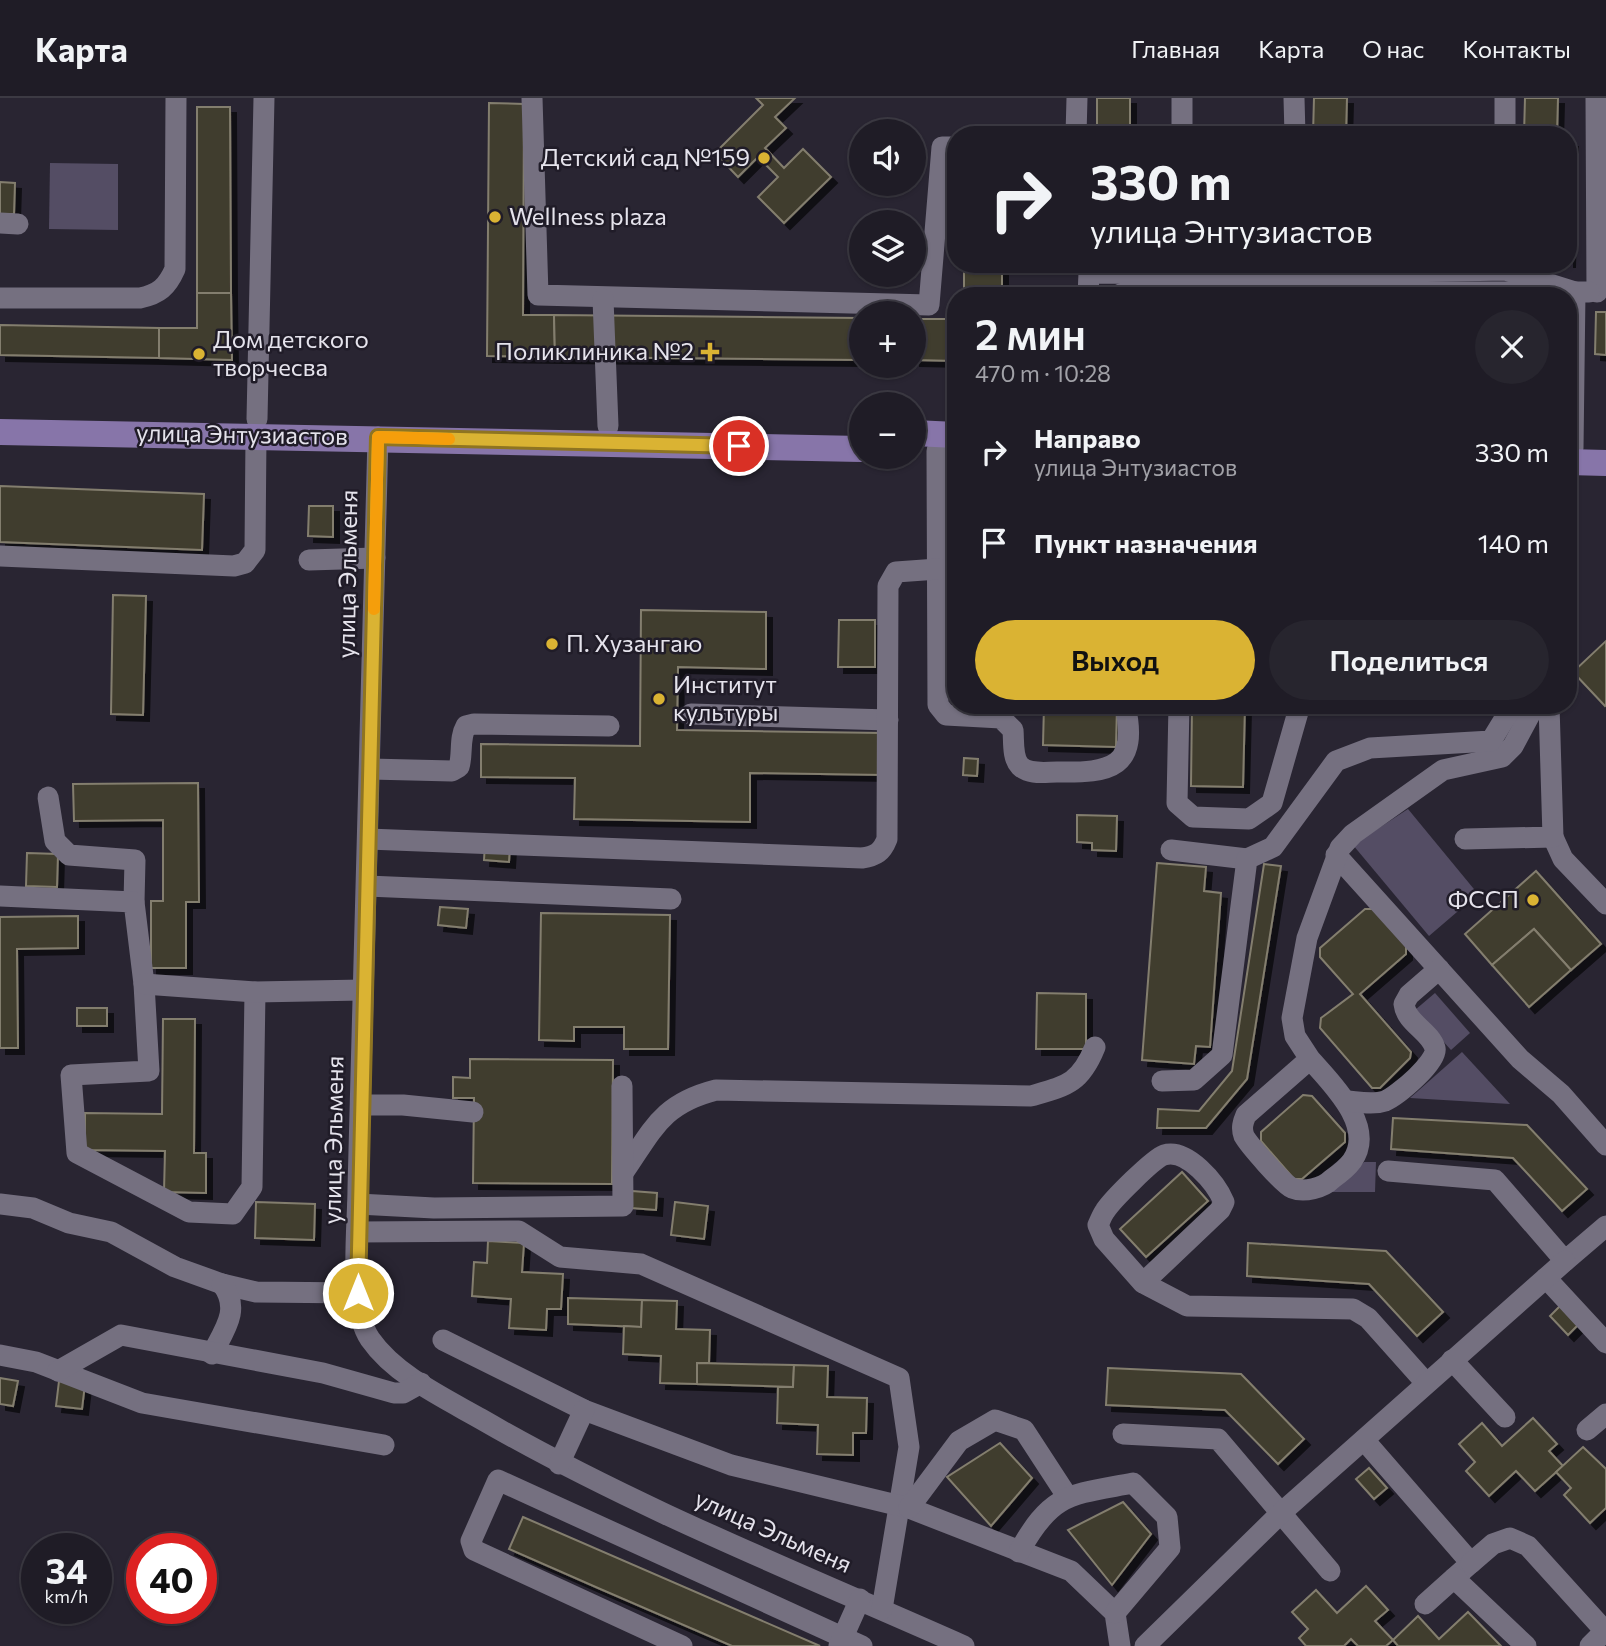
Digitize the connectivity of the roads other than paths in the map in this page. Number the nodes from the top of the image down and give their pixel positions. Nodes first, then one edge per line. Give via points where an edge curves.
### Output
1 (176, 98) edge
2 (264, 98) edge
3 (532, 98) edge
4 (1077, 98) edge
5 (1182, 98) edge
6 (1294, 98) edge
7 (1505, 98) edge
8 (1596, 98) edge
9 (1076, 126) edge
10 (1182, 126) edge
11 (1295, 126) edge
12 (1505, 126) edge
13 (947, 147) edge
14 (1522, 273) edge
15 (1561, 287) edge
16 (1601, 291) edge
17 (1577, 292) edge
18 (0, 298) edge
19 (603, 299) junction
20 (0, 416) edge
21 (256, 427) junction
22 (0, 432) edge
23 (849, 432) edge
24 (608, 435) junction
25 (378, 437) junction
26 (936, 442) edge
27 (849, 448) edge
28 (1606, 448) edge
29 (1577, 454) edge
30 (1577, 457) edge
31 (1606, 463) edge
32 (947, 504) edge
33 (0, 556) edge
34 (375, 558) junction
35 (309, 560) dead end
36 (938, 569) junction
37 (947, 626) edge
38 (691, 714) dead end
39 (1126, 714) edge
40 (1179, 714) edge
41 (1297, 714) edge
42 (1508, 714) edge
43 (1530, 714) edge
44 (1549, 714) edge
45 (888, 720) junction
46 (609, 726) dead end
47 (370, 769) junction
48 (48, 797) dead end
49 (1553, 837) junction
50 (368, 839) junction
51 (1465, 839) dead end
52 (1171, 850) dead end
53 (1336, 855) junction
54 (1247, 859) junction
55 (367, 886) junction
56 (0, 896) edge
57 (671, 899) dead end
58 (134, 902) junction
59 (1606, 904) edge
60 (1438, 969) junction
61 (144, 984) junction
62 (363, 990) junction
63 (255, 992) junction
64 (1095, 1048) dead end
65 (1310, 1059) junction
66 (1162, 1081) dead end
67 (622, 1086) dead end
68 (1347, 1101) junction
69 (361, 1105) junction
70 (473, 1112) dead end
71 (1606, 1145) edge
72 (1388, 1171) dead end
73 (623, 1173) junction
74 (0, 1204) edge
75 (358, 1204) junction
76 (1605, 1225) edge
77 (358, 1232) junction
78 (1565, 1261) junction
79 (1546, 1278) junction
80 (1143, 1283) junction
81 (222, 1284) junction
82 (358, 1293) junction
83 (443, 1340) dead end
84 (1606, 1343) edge
85 (212, 1354) junction
86 (0, 1355) edge
87 (1452, 1360) junction
88 (58, 1371) junction
89 (421, 1383) junction
90 (1426, 1383) junction
91 (584, 1410) junction
92 (1606, 1414) edge
93 (1504, 1417) dead end
94 (1587, 1430) dead end
95 (1123, 1434) dead end
96 (1364, 1440) junction
97 (384, 1445) dead end
98 (559, 1464) junction
99 (1067, 1496) junction
100 (904, 1507) junction
101 (1281, 1513) junction
102 (1018, 1552) junction
103 (1471, 1563) junction
104 (1330, 1570) dead end
105 (1454, 1578) junction
106 (860, 1600) junction
107 (1425, 1604) dead end
108 (882, 1609) junction
109 (1115, 1613) junction
110 (1606, 1631) edge
111 (848, 1643) edge
112 (682, 1646) edge
113 (964, 1646) edge
114 (1120, 1646) edge
115 (1145, 1646) edge
116 (1526, 1646) edge
117 (1590, 1646) edge

1 - 18 street via 175,269 169,283 157,294 140,298
2 - 21 street
3 - 19 street via 538,295
4 - 9 street
5 - 10 street
6 - 11 street
7 - 12 street
8 - 16 street
13 - 19 street via 942,147 929,305
14 - 15 street
16 - 17 street
19 - 24 street
20 - 21 main road, улица Энтузиастов
21 - 22 main road, улица Энтузиастов
21 - 24 main road, улица Энтузиастов
21 - 25 main road, улица Энтузиастов
21 - 33 street via 255,550 245,563
23 - 24 main road, улица Энтузиастов
24 - 25 main road, улица Энтузиастов
24 - 27 main road, улица Энтузиастов
25 - 34 street, улица Эльменя
26 - 32 street
28 - 29 main road
30 - 31 main road
32 - 36 street
34 - 35 street
34 - 47 street, улица Эльменя
36 - 37 street
36 - 45 street via 896,572 888,586
37 - 39 street via 941,711 1001,718 1013,730 1019,766 1030,772 1091,773 1108,768 1130,743
38 - 45 street
40 - 41 street via 1177,803 1192,817 1249,819 1272,803
42 - 54 street via 1491,741 1370,748 1336,761 1273,847
43 - 53 street via 1502,757 1437,774 1353,834
44 - 49 street
45 - 50 street via 887,839 883,850 862,859
46 - 47 street via 474,724 462,732 461,761 452,771
47 - 50 street, улица Эльменя
48 - 58 street via 55,841 69,855 135,860
49 - 51 street
49 - 59 street via 1563,859
50 - 55 street, улица Эльменя
52 - 54 street
53 - 60 street
53 - 65 street via 1305,948 1292,1018 1295,1035
54 - 66 street via 1222,1055 1194,1080
55 - 57 street
55 - 62 street, улица Эльменя
56 - 58 street
58 - 61 street
60 - 68 street via 1404,1004 1406,1013 1436,1049 1434,1059 1384,1101
60 - 71 street
61 - 63 street
61 - 63 street via 149,1071 71,1075 77,1153 189,1212 233,1214 251,1187
62 - 63 street
62 - 69 street, улица Эльменя
64 - 73 street via 1086,1070 1067,1086 1031,1096 716,1090 692,1096 664,1113
65 - 68 street
65 - 68 street via 1243,1122 1247,1140 1290,1187 1322,1186 1353,1161 1357,1125
67 - 73 street
69 - 70 street
69 - 75 street, улица Эльменя
72 - 78 street via 1495,1180
73 - 75 street via 623,1206 434,1209
74 - 81 street via 33,1208 69,1223 111,1232 175,1268
75 - 77 street, улица Эльменя
76 - 78 street
77 - 82 street, улица Эльменя
77 - 100 street via 519,1231 560,1257 641,1264 899,1378 909,1447
78 - 79 street
79 - 84 street
79 - 87 street
80 - 80 street via 1098,1226 1104,1211 1159,1157 1177,1154 1190,1161 1224,1202
80 - 90 street via 1187,1306 1353,1309 1368,1318
81 - 82 street via 257,1292
81 - 85 street via 233,1306
82 - 89 street, улица Эльменя via 361,1319 371,1340
83 - 91 street
85 - 88 street via 121,1335
85 - 89 street via 323,1373 394,1393 403,1394
86 - 88 street
87 - 90 street
87 - 93 street
88 - 97 street via 142,1403
89 - 98 street, улица Эльменя
90 - 96 street
91 - 98 street
91 - 100 street via 732,1465
92 - 94 street
95 - 101 street via 1218,1439
96 - 101 street
96 - 103 street
98 - 106 street, улица Эльменя
99 - 100 street via 1024,1430 995,1420 959,1441
99 - 102 street via 1035,1522
99 - 109 street via 1133,1483 1167,1517 1170,1548
100 - 102 street
100 - 108 street
101 - 104 street
101 - 115 street
102 - 109 street via 1071,1571
103 - 105 street
103 - 110 street via 1493,1544 1510,1538 1528,1546
105 - 107 street
105 - 116 street
106 - 108 street, улица Эльменя
106 - 111 street
108 - 113 street, улица Эльменя
109 - 114 street
110 - 117 street
111 - 112 street via 498,1480 471,1541 474,1550

